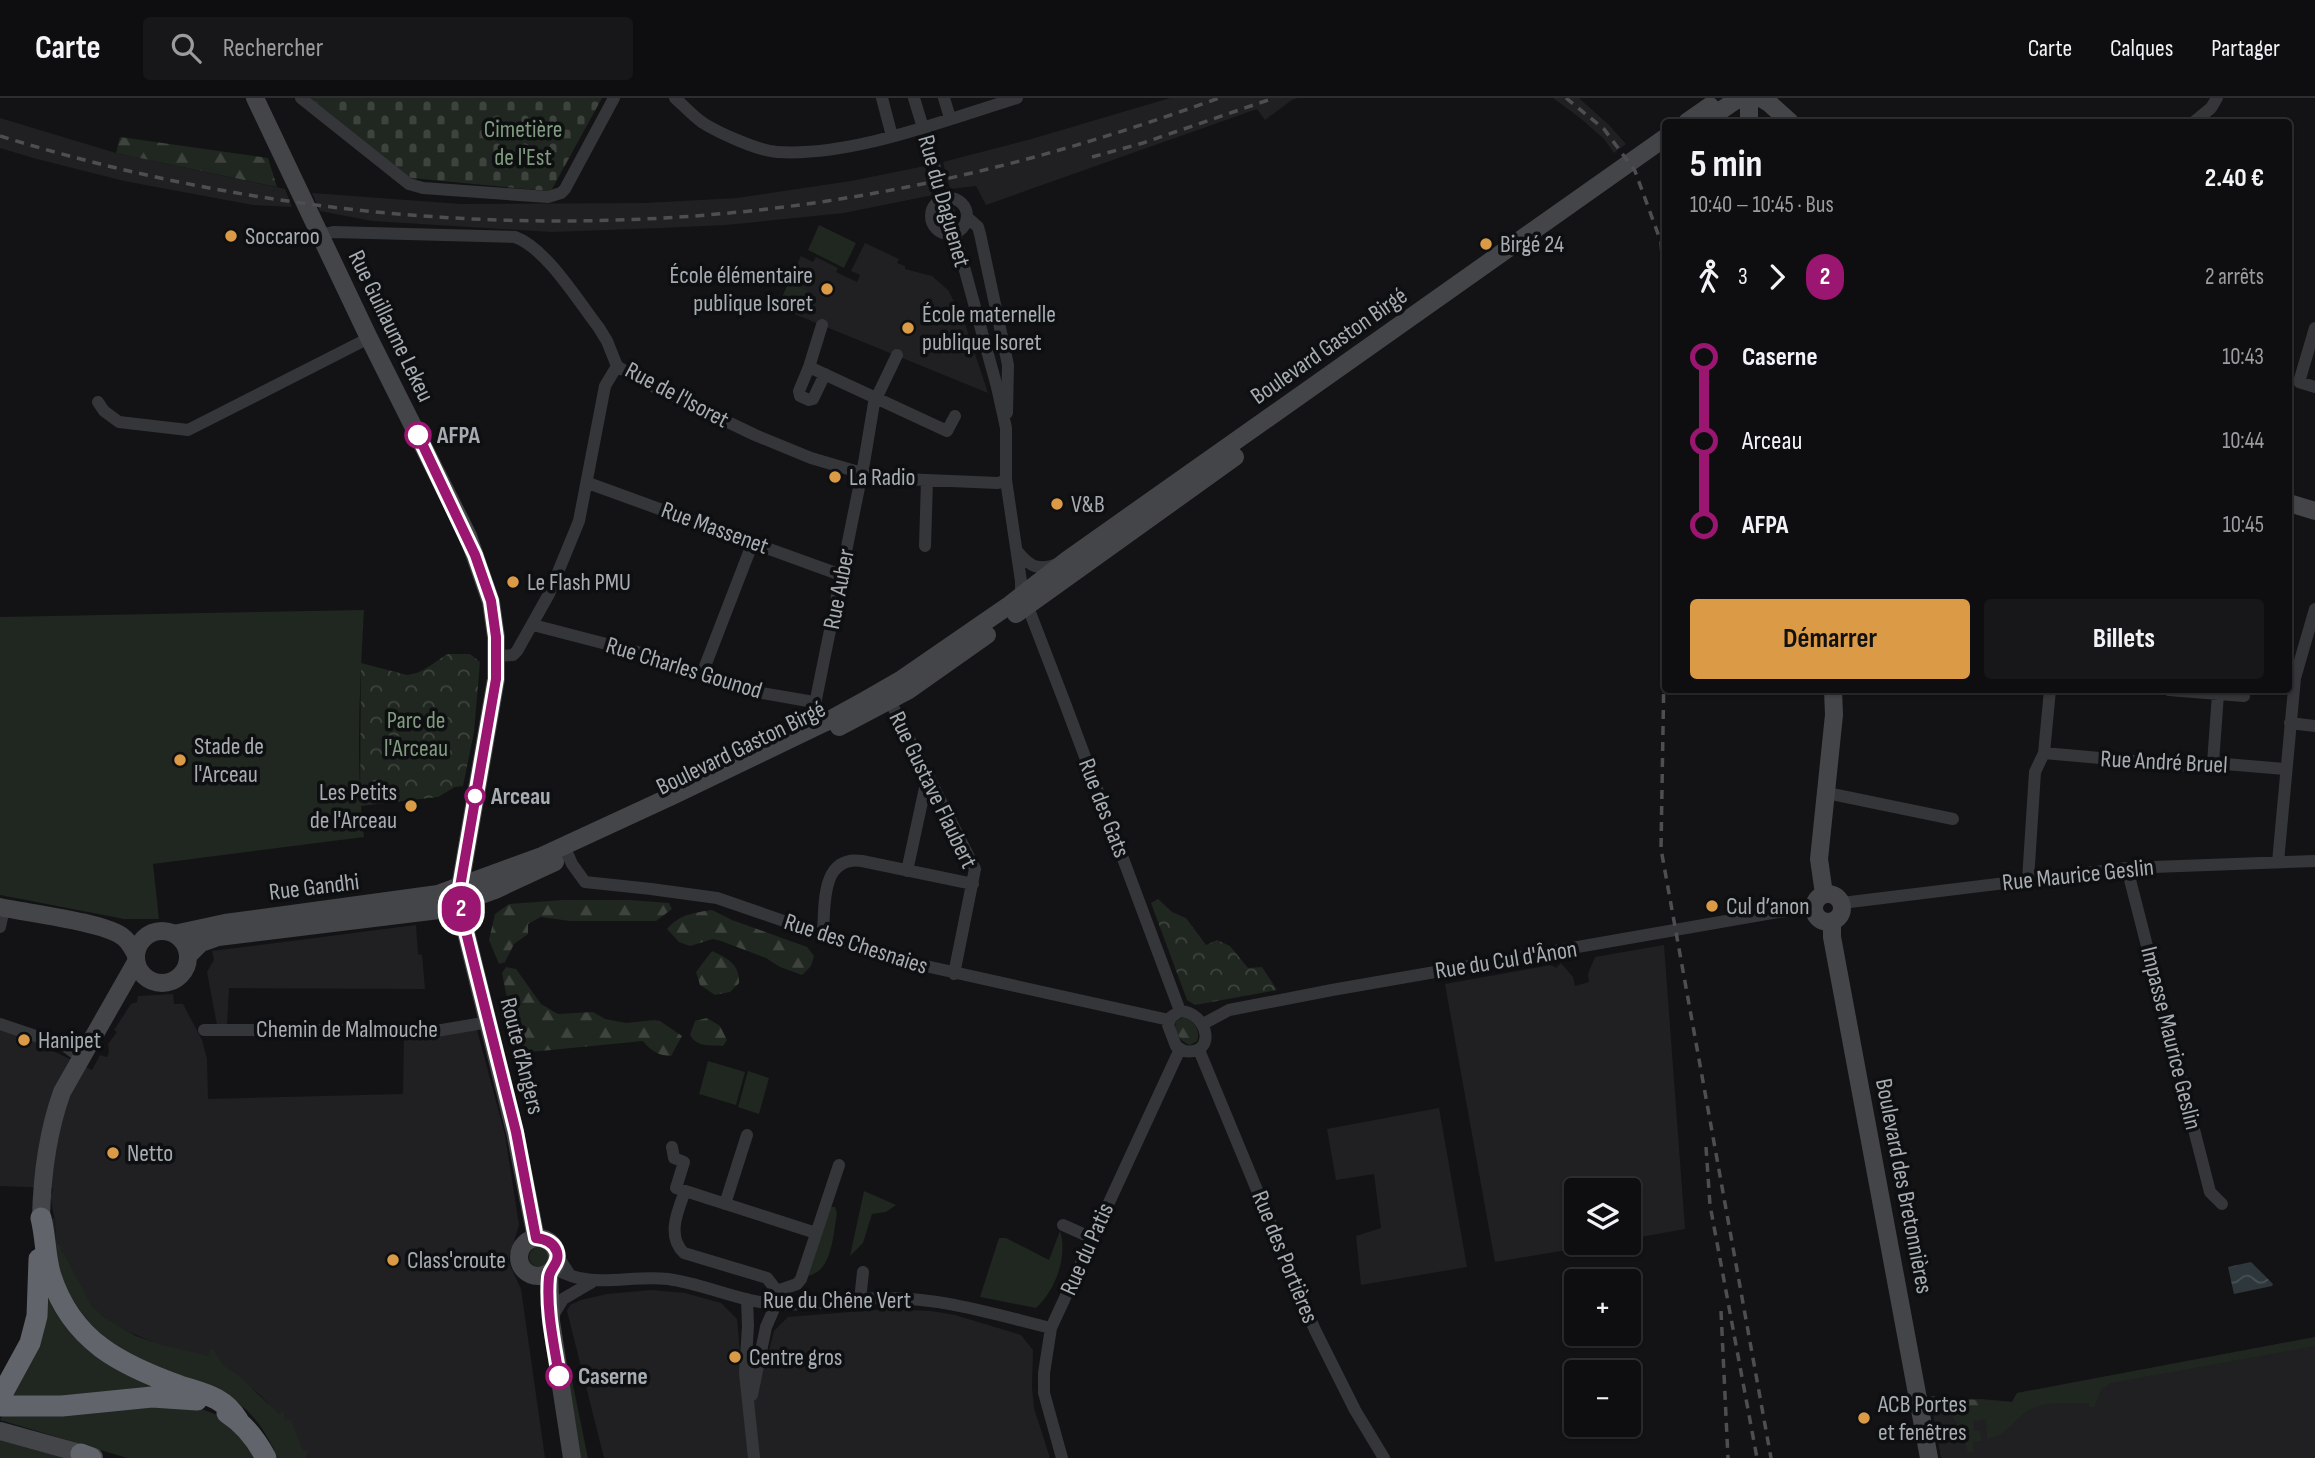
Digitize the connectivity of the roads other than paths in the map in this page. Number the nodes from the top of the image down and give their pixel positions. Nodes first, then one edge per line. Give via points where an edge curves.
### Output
1 (255, 98) edge
2 (301, 98) edge
3 (614, 98) edge
4 (675, 98) edge
5 (882, 98) edge
6 (914, 98) edge
7 (944, 98) edge
8 (1017, 98) edge
9 (1721, 98) edge
10 (1739, 98) edge
11 (1749, 98) edge
12 (1761, 98) edge
13 (2217, 98) edge
14 (950, 118) junction
15 (1691, 119) edge
16 (1708, 119) edge
17 (1749, 119) edge
18 (1787, 119) edge
19 (2198, 119) edge
20 (892, 136) junction
21 (1662, 140) edge
22 (1662, 152) edge
23 (968, 218) dead end
24 (318, 232) junction
25 (822, 325) dead end
26 (2315, 328) edge
27 (369, 338) junction
28 (897, 355) dead end
29 (617, 366) junction
30 (809, 366) junction
31 (825, 374) junction
32 (2315, 387) edge
33 (875, 398) junction
34 (98, 402) dead end
35 (955, 416) dead end
36 (1006, 428) junction
37 (862, 474) junction
38 (1006, 480) junction
39 (927, 481) junction
40 (588, 483) junction
41 (2292, 504) edge
42 (2315, 511) edge
43 (753, 541) junction
44 (925, 546) dead end
45 (1016, 551) junction
46 (1067, 561) junction
47 (841, 575) junction
48 (1024, 601) junction
49 (2315, 609) edge
50 (533, 625) junction
51 (2311, 637) edge
52 (496, 656) junction
53 (702, 674) junction
54 (1833, 693) edge
55 (2050, 693) edge
56 (2206, 693) edge
57 (2218, 694) junction
58 (887, 695) junction
59 (2244, 696) dead end
60 (815, 704) junction
61 (824, 723) junction
62 (2290, 723) junction
63 (2315, 726) edge
64 (2044, 753) junction
65 (2213, 763) junction
66 (2285, 769) junction
67 (928, 774) junction
68 (1827, 793) junction
69 (1953, 818) dead end
70 (566, 851) junction
71 (2315, 861) edge
72 (2278, 862) junction
73 (2127, 868) junction
74 (907, 871) junction
75 (2028, 880) junction
76 (973, 884) junction
77 (460, 895) junction
78 (1819, 901) junction
79 (1842, 904) junction
80 (2, 908) edge
81 (1832, 922) junction
82 (93, 925) junction
83 (0, 927) edge
84 (166, 933) junction
85 (823, 935) junction
86 (188, 957) junction
87 (136, 958) junction
88 (954, 974) junction
89 (151, 981) junction
90 (109, 1011) junction
91 (1180, 1011) junction
92 (1169, 1020) junction
93 (489, 1022) junction
94 (0, 1024) edge
95 (1203, 1024) junction
96 (204, 1030) dead end
97 (1180, 1049) junction
98 (1199, 1050) junction
99 (80, 1057) junction
100 (747, 1135) dead end
101 (672, 1146) dead end
102 (838, 1165) dead end
103 (685, 1191) junction
104 (725, 1204) junction
105 (2222, 1204) dead end
106 (41, 1219) junction
107 (1063, 1225) dead end
108 (816, 1233) junction
109 (536, 1238) junction
110 (1092, 1238) junction
111 (553, 1270) junction
112 (863, 1272) dead end
113 (592, 1282) junction
114 (777, 1298) junction
115 (747, 1299) junction
116 (860, 1300) junction
117 (551, 1321) junction
118 (1051, 1328) junction
119 (0, 1398) edge
120 (0, 1406) edge
121 (748, 1412) junction
122 (238, 1420) junction
123 (563, 1420) junction
124 (7, 1433) edge
125 (565, 1446) edge
126 (90, 1457) edge
127 (266, 1458) edge
128 (572, 1458) edge
129 (754, 1458) edge
130 (1062, 1458) edge
131 (1384, 1458) edge
132 (1929, 1458) edge

1 - 24 main road, Rue Guillaume Lekeu
2 - 3 street via 409,184 548,197 565,189
4 - 20 street via 702,122 775,152 867,144
5 - 20 street
6 - 36 street, Rue du Daguenet, bridge
7 - 14 street
8 - 14 street
9 - 15 main road
10 - 16 main road
11 - 17 main road
12 - 18 main road
13 - 19 street
14 - 20 street
21 - 46 main road, Boulevard Gaston Birgé
22 - 48 main road, Boulevard Gaston Birgé
23 - 36 street via 980,234 1008,365
24 - 27 main road, Rue Guillaume Lekeu
24 - 29 street, Rue de l'Isoret via 523,240 543,255 598,328
25 - 30 street
26 - 32 street via 2299,382
27 - 34 street via 188,430 119,422
27 - 52 main road, Rue Guillaume Lekeu via 468,536 491,601
28 - 33 street, Rue Auber
29 - 37 street, Rue de l'Isoret via 755,435
29 - 40 street via 605,386
30 - 31 street
30 - 31 street via 801,397 813,399
31 - 33 street
33 - 35 street via 947,431
33 - 37 street, Rue Auber
36 - 38 street, Rue du Daguenet
37 - 39 street, Rue de l'Isoret
37 - 47 street, Rue Auber
38 - 39 street, Rue de l'Isoret
38 - 45 street, Rue du Daguenet
39 - 44 street
40 - 43 street, Rue Massenet
40 - 50 street via 579,521
41 - 42 main road
43 - 47 street, Rue Massenet
43 - 53 street
45 - 46 street via 1042,568
45 - 48 street, Rue du Daguenet
46 - 48 main road, Boulevard Gaston Birgé
47 - 60 street, Rue Auber
48 - 58 main road, Boulevard Gaston Birgé via 909,690
48 - 91 street, Rue des Gats
49 - 51 street
50 - 52 street via 513,655
50 - 53 street, Rue Charles Gounod
51 - 62 street via 2295,678
52 - 77 main road, Rue Guillaume Lekeu via 493,700
53 - 60 street, Rue Charles Gounod via 745,690
54 - 68 main road
55 - 64 street
56 - 57 street
57 - 59 street
57 - 65 street
58 - 61 main road, Boulevard Gaston Birgé
58 - 67 street, Rue Gustave Flaubert
58 - 70 main road, Boulevard Gaston Birgé via 680,805
60 - 61 street
61 - 70 main road, Boulevard Gaston Birgé
62 - 63 street
62 - 66 street
64 - 65 street, Rue André Bruel via 2200,767
64 - 75 street via 2035,772
65 - 66 street, Rue André Bruel
66 - 72 street
67 - 74 street
67 - 76 street, Rue Gustave Flaubert via 973,862
68 - 69 street
68 - 78 main road
70 - 77 main road, Boulevard Gaston Birgé
70 - 85 street, Rue des Chesnaies via 585,882 717,898
71 - 72 street, Rue Maurice Geslin
72 - 73 street, Rue Maurice Geslin
73 - 75 street, Rue Maurice Geslin
73 - 105 street, Impasse Maurice Geslin via 2210,1192
74 - 76 street
74 - 85 street via 855,860 837,866 826,890
75 - 79 street, Rue Maurice Geslin
76 - 88 street, Rue Gustave Flaubert
77 - 84 main road, Rue Gandhi via 438,894
77 - 86 main road, Rue Gandhi via 422,913 218,937 201,943
77 - 93 main road, Route d’Angers
78 - 79 main road via 1837,896
78 - 81 main road via 1821,920
78 - 95 street, Rue du Cul d'Ânon via 1229,1010
79 - 81 main road via 1841,915
80 - 82 main road, Rue Gandhi
80 - 83 street
81 - 132 main road, Boulevard des Bretonnières
82 - 84 main road, Rue Gandhi
82 - 87 main road, Rue Gandhi via 127,940
84 - 86 main road via 183,942
84 - 87 main road via 143,939
85 - 88 street, Rue des Chesnaies
86 - 89 main road via 176,979
87 - 89 main road via 141,973
87 - 90 main road
88 - 92 street, Rue des Chesnaies
89 - 90 main road via 133,988
90 - 99 main road
91 - 92 street
91 - 95 street
92 - 97 street via 1169,1030
93 - 96 street, Chemin de Malmouche via 423,1032
93 - 109 main road, Route d’Angers
94 - 99 street via 65,1046
95 - 98 street via 1206,1037
97 - 98 street
97 - 110 street, Rue du Patis
98 - 131 street, Rue des Portières via 1315,1330
99 - 106 main road via 62,1092 45,1150
100 - 104 street
101 - 103 street via 674,1158 684,1162 676,1188
102 - 108 street
103 - 104 street
103 - 114 street via 674,1228 680,1250 767,1278
104 - 108 street
106 - 119 highway via 37,1316 30,1343
106 - 122 highway via 59,1297 87,1336 141,1372 215,1398 230,1407
107 - 110 street
108 - 114 street via 801,1279
109 - 111 main road via 552,1244
109 - 111 main road via 520,1251 523,1268 528,1273
110 - 118 street, Rue du Patis
111 - 113 street, Rue du Chêne Vert
111 - 117 main road
111 - 123 main road
112 - 116 street
113 - 115 street, Rue du Chêne Vert via 665,1279
113 - 117 street, Rue du Chêne Vert via 563,1299
114 - 115 street, Rue du Chêne Vert
114 - 116 street, Rue du Chêne Vert
114 - 121 street via 766,1327
115 - 121 street, Rue du Chêne Vert
116 - 118 street, Rue du Chêne Vert via 923,1299
117 - 123 main road
118 - 130 street, Rue du Patis via 1044,1393
120 - 122 highway via 176,1397 201,1401
121 - 129 street, Rue du Chêne Vert
122 - 127 highway
123 - 125 main road
124 - 126 main road
125 - 128 main road

